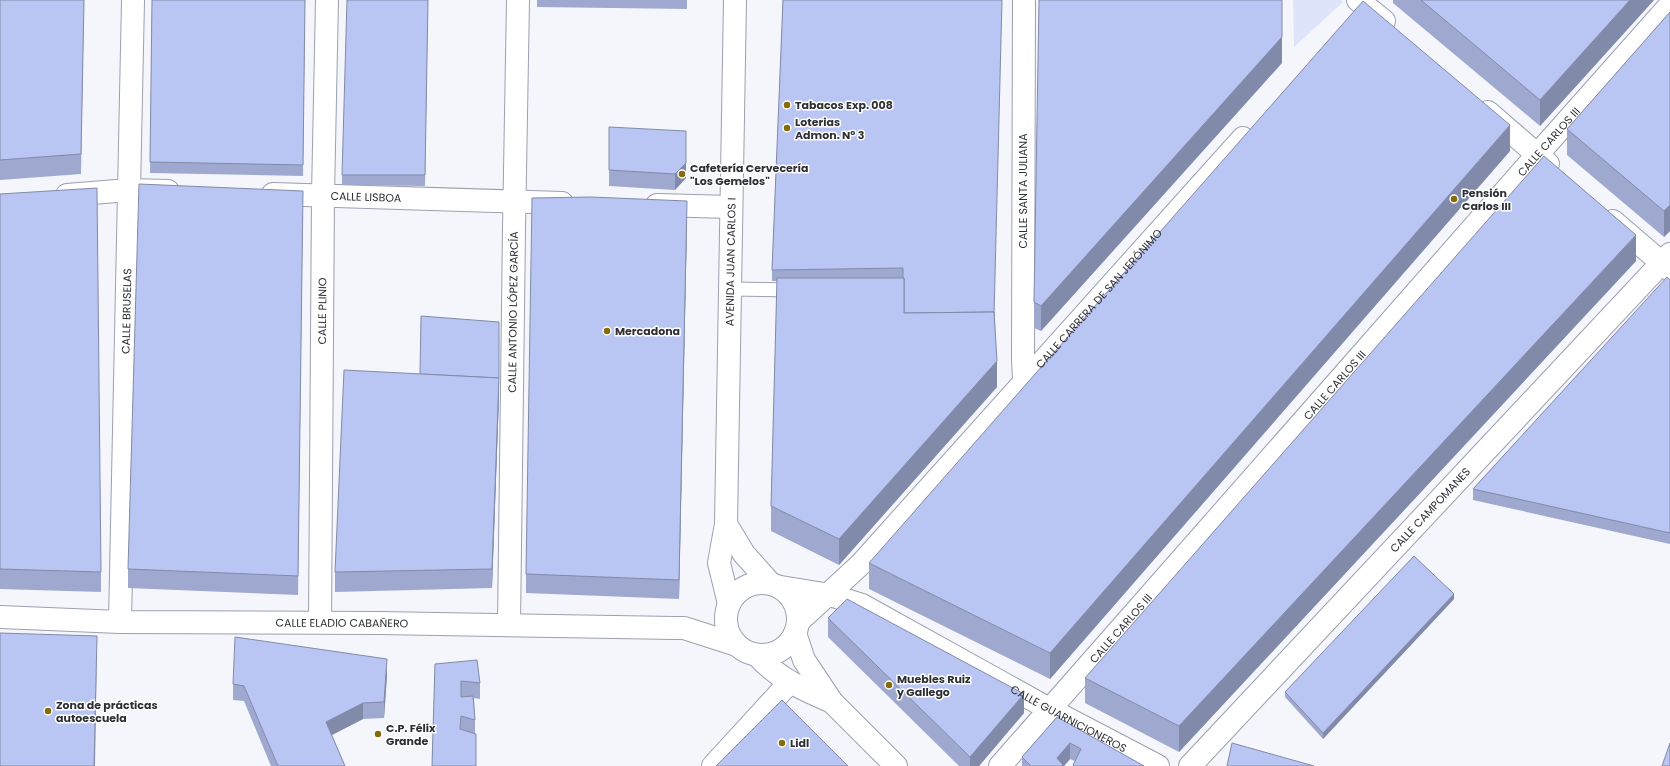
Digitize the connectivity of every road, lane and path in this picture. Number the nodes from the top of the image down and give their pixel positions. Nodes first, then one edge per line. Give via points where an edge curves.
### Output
1 (133, 0) edge
2 (327, 0) edge
3 (518, 0) edge
4 (735, 0) edge
5 (1024, 0) edge
6 (1363, 1) edge
7 (1670, 5) edge
8 (1348, 22) edge
9 (1402, 37) edge
10 (1472, 98) edge
11 (1258, 121) edge
12 (1537, 154) junction
13 (1560, 175) edge
14 (129, 190) junction
15 (191, 192) edge
16 (252, 193) edge
17 (323, 196) junction
18 (46, 197) edge
19 (514, 201) junction
20 (583, 203) edge
21 (639, 205) edge
22 (1596, 206) edge
23 (731, 207) junction
24 (1667, 262) edge
25 (730, 290) junction
26 (808, 290) edge
27 (1024, 381) junction
28 (726, 524) junction
29 (776, 585) junction
30 (830, 595) junction
31 (727, 610) junction
32 (0, 617) edge
33 (120, 622) junction
34 (320, 622) junction
35 (509, 625) junction
36 (684, 628) junction
37 (797, 628) junction
38 (737, 645) junction
39 (757, 655) junction
40 (790, 682) junction
41 (832, 702) junction
42 (1050, 710) junction
43 (713, 766) edge
44 (896, 766) edge
45 (1000, 766) edge
46 (1158, 766) edge
47 (1190, 766) edge

1 - 14 street, CALLE BRUSELAS
2 - 17 street, CALLE PLINIO
3 - 19 street, CALLE ANTONIO LÓPEZ GARCÍA
4 - 23 street, AVENIDA JUAN CARLOS I
5 - 27 street, CALLE SANTA JULIANA
6 - 8 street
6 - 9 street
7 - 12 street, CALLE CARLOS III
10 - 12 street
11 - 27 street, CALLE CARRERA DE SAN JERÓNIMO
12 - 13 street
12 - 42 street, CALLE CARLOS III
14 - 15 street
14 - 18 street
14 - 33 street, CALLE BRUSELAS
16 - 17 street, CALLE LISBOA
17 - 19 street, CALLE LISBOA
17 - 34 street, CALLE PLINIO
19 - 20 street, CALLE LISBOA
19 - 35 street, CALLE ANTONIO LÓPEZ GARCÍA
21 - 23 street
22 - 24 street
23 - 25 street, AVENIDA JUAN CARLOS I
24 - 47 street, CALLE CAMPOMANES
25 - 26 lane
25 - 28 street, AVENIDA JUAN CARLOS I
27 - 30 street, CALLE CARRERA DE SAN JERÓNIMO via 857,569
28 - 29 street via 744,554
28 - 31 street, AVENIDA JUAN CARLOS I via 719,564
29 - 30 street
29 - 31 street via 757,582 746,586 736,594
29 - 37 street via 795,602 798,612
30 - 37 street, CALLE CARRERA DE SAN JERÓNIMO
30 - 42 street, CALLE GUARNICIONEROS via 862,605
31 - 36 street, CALLE ELADIO CABAÑERO
31 - 38 street via 726,627
32 - 33 street, CALLE ELADIO CABAÑERO
33 - 34 street, CALLE ELADIO CABAÑERO
34 - 35 street, CALLE ELADIO CABAÑERO
35 - 36 street, CALLE ELADIO CABAÑERO
36 - 38 street, CALLE ELADIO CABAÑERO
37 - 39 street via 789,643 780,651
37 - 41 street via 804,660
38 - 39 street
39 - 40 street via 769,668
40 - 41 street
40 - 43 street
41 - 44 street
42 - 45 street, CALLE CARLOS III
42 - 46 street, CALLE GUARNICIONEROS

